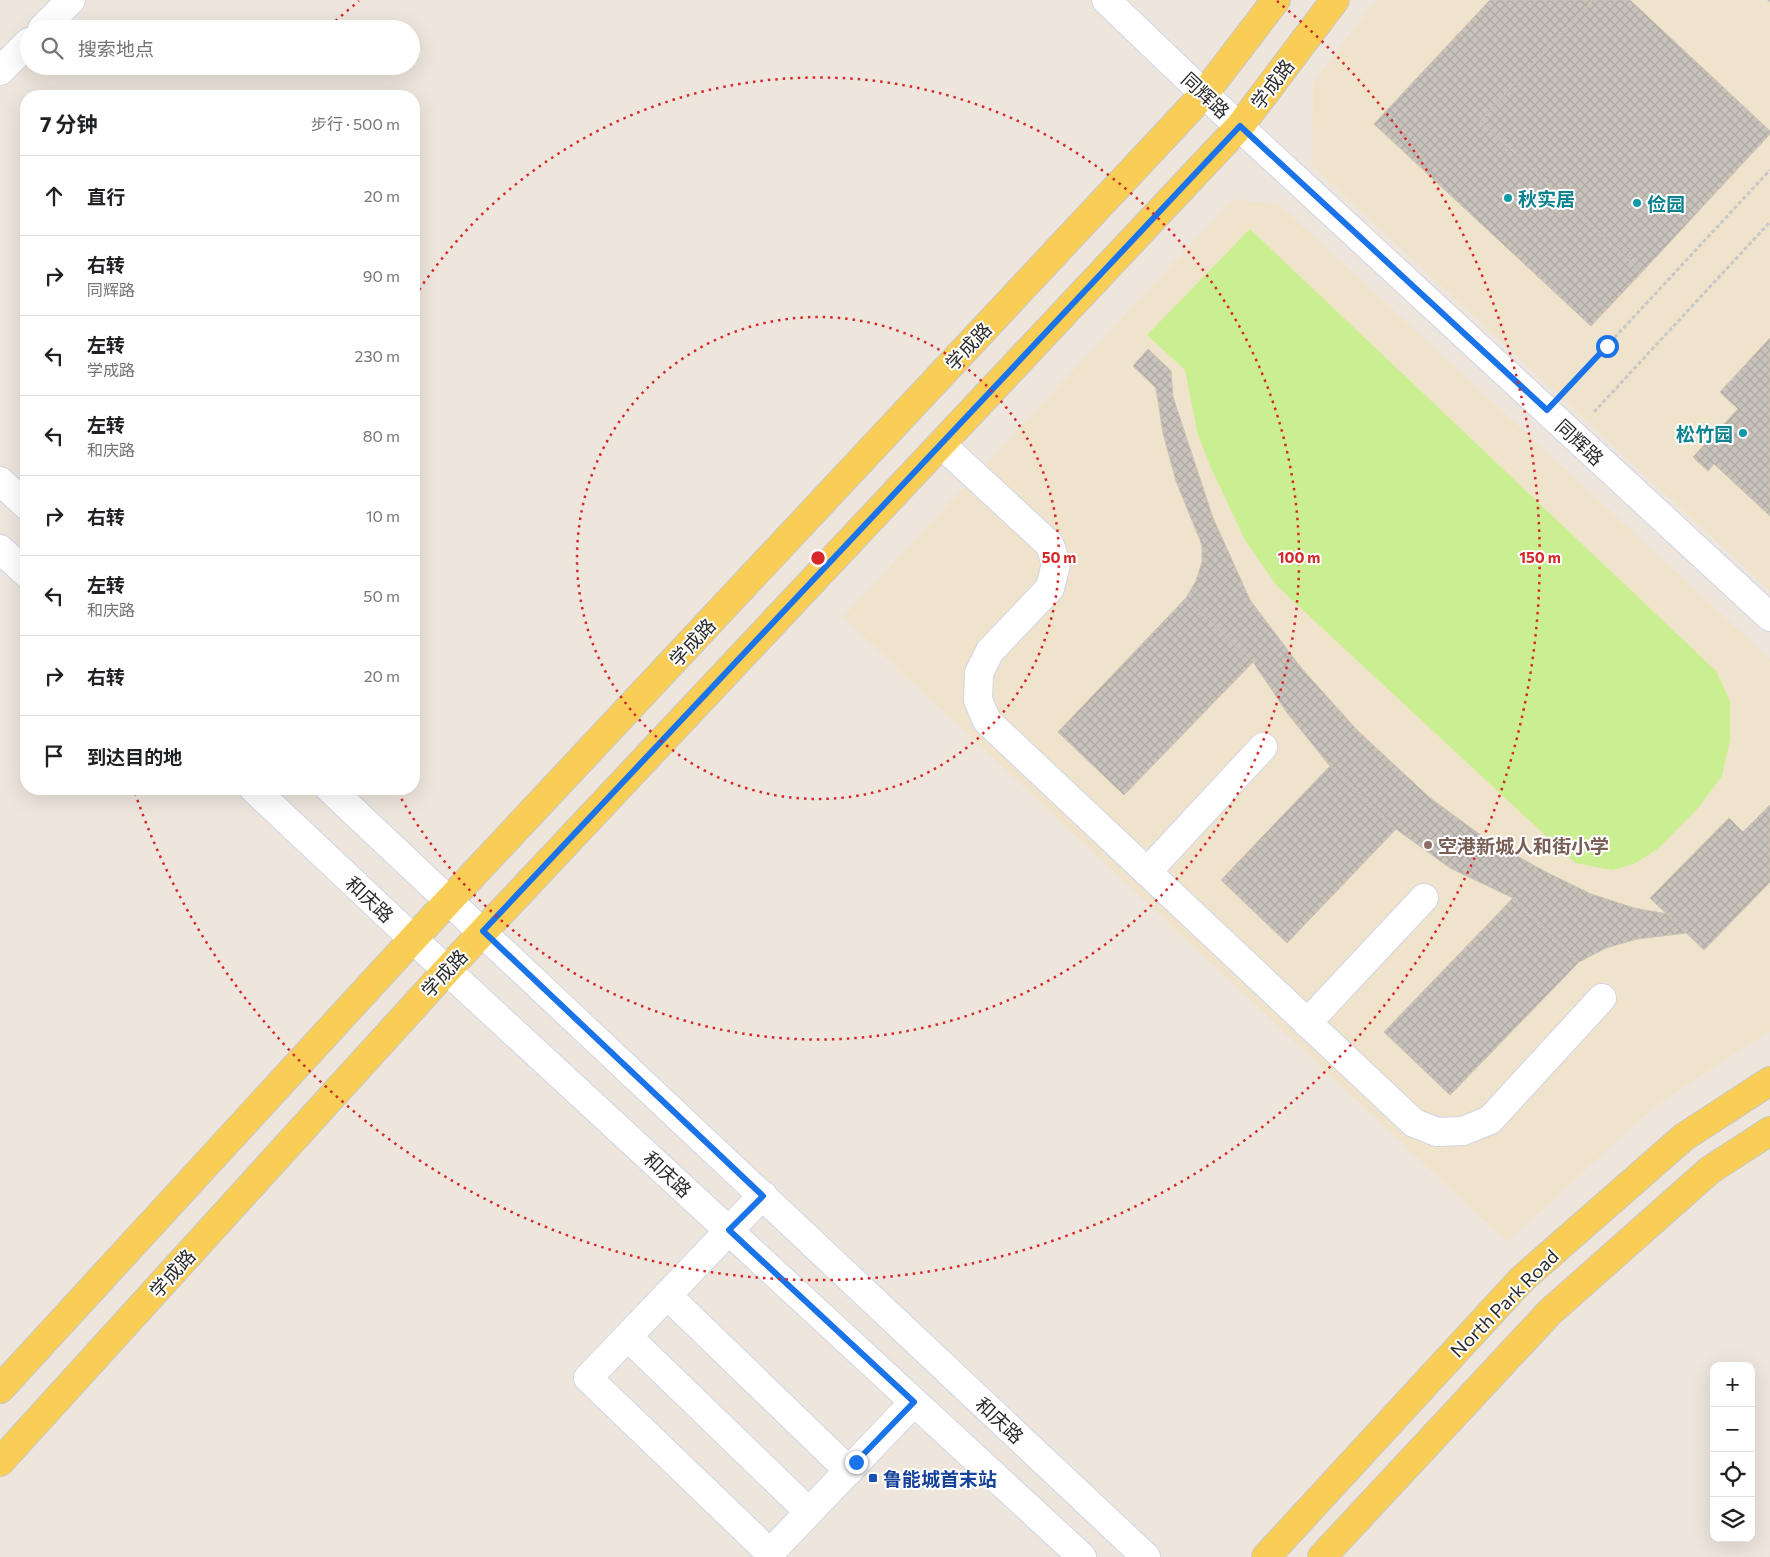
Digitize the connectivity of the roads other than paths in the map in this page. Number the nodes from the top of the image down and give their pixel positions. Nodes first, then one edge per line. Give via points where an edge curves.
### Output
1 (71, 0) edge
2 (1106, 0) edge
3 (1276, 0) edge
4 (1335, 0) edge
5 (51, 20) edge
6 (20, 51) edge
7 (0, 71) edge
8 (1204, 94) junction
9 (1240, 126) junction
10 (941, 444) junction
11 (0, 481) edge
12 (20, 500) edge
13 (0, 549) edge
14 (20, 567) edge
15 (1770, 617) edge
16 (1263, 747) dead end
17 (260, 795) edge
18 (336, 795) edge
19 (1147, 872) junction
20 (1424, 898) dead end
21 (450, 900) junction
22 (483, 931) junction
23 (413, 939) junction
24 (447, 970) junction
25 (1602, 998) dead end
26 (1307, 1023) junction
27 (1770, 1081) edge
28 (1770, 1131) edge
29 (763, 1196) junction
30 (729, 1230) junction
31 (667, 1295) junction
32 (628, 1337) junction
33 (0, 1389) edge
34 (914, 1402) junction
35 (0, 1462) edge
36 (849, 1470) junction
37 (809, 1512) junction
38 (1082, 1557) edge
39 (1146, 1557) edge
40 (1266, 1557) edge
41 (1322, 1557) edge

1 - 5 street
2 - 8 street, 同辉路
3 - 8 main road, 学成路
4 - 9 main road, 学成路
6 - 7 street
8 - 9 street, 同辉路
8 - 21 main road, 学成路
9 - 10 main road, 学成路
9 - 15 street, 同辉路
10 - 19 street via 1050,545 1056,564 1050,588 990,651 979,673 978,700 987,722
10 - 22 main road, 学成路
11 - 12 street
13 - 14 street
16 - 19 street
17 - 23 street, 和庆路
18 - 21 street, 和庆路
19 - 26 street
20 - 26 street
21 - 22 street, 和庆路
21 - 23 main road, 学成路
22 - 24 main road, 学成路
22 - 29 street, 和庆路
23 - 24 street, 和庆路
23 - 33 main road, 学成路
24 - 30 street, 和庆路
24 - 35 main road, 学成路
25 - 26 street via 1490,1120 1463,1131 1437,1132 1414,1123
27 - 40 main road, North Park Road via 1684,1137 1522,1279
28 - 41 main road, North Park Road via 1710,1170 1550,1312
29 - 30 street
29 - 39 street, 和庆路
30 - 31 street
30 - 34 street, 和庆路
31 - 32 street
31 - 36 street
32 - 37 street
32 - 37 street via 588,1378 770,1553
34 - 36 street
34 - 38 street, 和庆路
36 - 37 street

